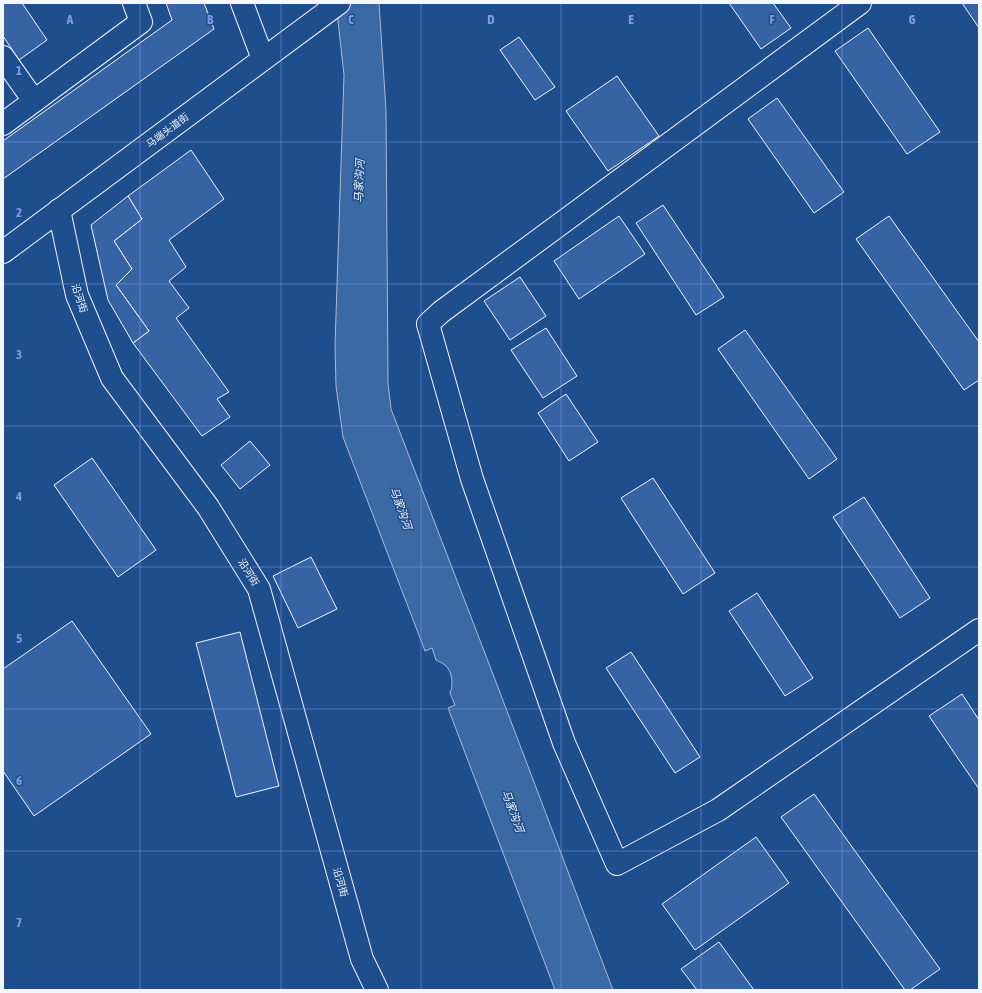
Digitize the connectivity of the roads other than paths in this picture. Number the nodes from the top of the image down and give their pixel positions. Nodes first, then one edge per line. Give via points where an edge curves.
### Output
1 (134, 3) edge
2 (242, 3) edge
3 (860, 3) edge
4 (336, 6) edge
5 (3, 57) edge
6 (263, 59) junction
7 (34, 101) junction
8 (3, 124) edge
9 (60, 210) junction
10 (3, 252) edge
11 (979, 630) edge
12 (376, 990) edge

1 - 7 street via 141,22
2 - 6 street
3 - 11 street via 428,324 472,479 564,743 617,864 718,810
4 - 6 street, 马端头道街
5 - 7 street
6 - 9 street, 马端头道街
7 - 8 street
9 - 10 street, 马端头道街
9 - 12 street, 沿河街 via 77,295 112,378 208,507 259,589 362,960

